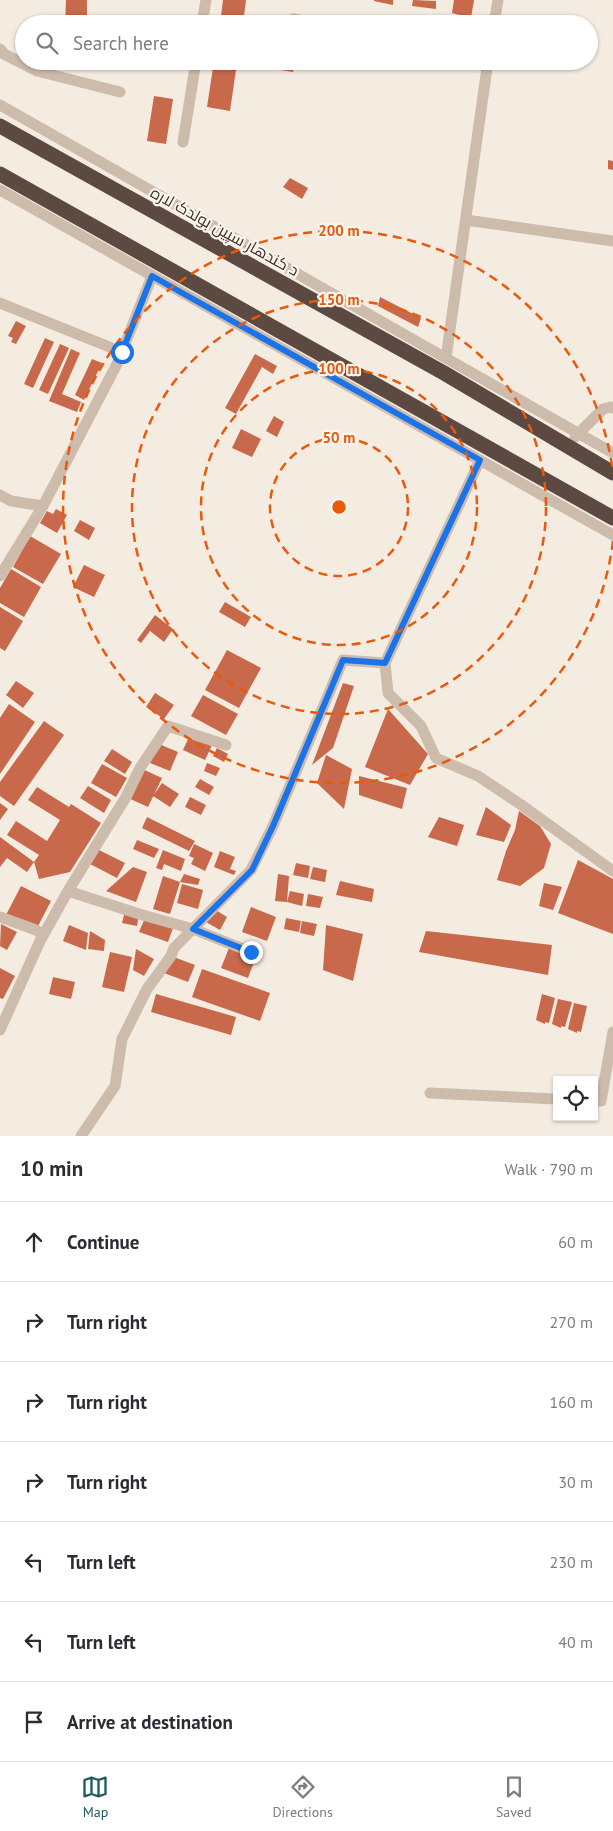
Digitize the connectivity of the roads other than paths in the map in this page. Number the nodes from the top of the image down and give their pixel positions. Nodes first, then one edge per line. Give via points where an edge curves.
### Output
1 (206, 0) edge
2 (498, 0) edge
3 (204, 15) edge
4 (496, 15) edge
5 (0, 49) edge
6 (15, 60) edge
7 (35, 70) edge
8 (195, 70) edge
9 (487, 70) edge
10 (120, 92) dead end
11 (0, 105) edge
12 (0, 126) edge
13 (183, 142) dead end
14 (0, 174) edge
15 (0, 190) edge
16 (466, 220) junction
17 (613, 241) edge
18 (152, 276) junction
19 (0, 303) edge
20 (122, 352) junction
21 (446, 358) junction
22 (613, 408) edge
23 (579, 433) junction
24 (567, 446) junction
25 (613, 453) edge
26 (480, 460) junction
27 (613, 473) edge
28 (0, 495) edge
29 (44, 506) junction
30 (613, 518) edge
31 (613, 535) edge
32 (0, 576) edge
33 (385, 663) junction
34 (226, 744) dead end
35 (613, 870) edge
36 (68, 891) junction
37 (0, 917) edge
38 (193, 929) junction
39 (44, 935) junction
40 (251, 952) dead end
41 (0, 1030) edge
42 (613, 1032) edge
43 (430, 1093) dead end
44 (553, 1099) edge
45 (598, 1101) edge
46 (81, 1136) edge

1 - 3 street
2 - 4 street
5 - 6 street
7 - 10 street
8 - 13 street
9 - 16 street
11 - 21 street
12 - 24 highway, د کندهار سپین بولدک لاره via 444,373
14 - 30 highway
15 - 18 street
16 - 17 street
16 - 21 street
18 - 20 street
18 - 26 street
19 - 20 street
20 - 29 street
21 - 23 street
22 - 23 street via 603,409
23 - 24 street
23 - 25 street
24 - 27 highway, د کندهار سپین بولدک لاره
26 - 31 street
26 - 33 street
28 - 29 street via 11,501
29 - 32 street
33 - 35 street via 388,693 421,726 436,758 478,776
33 - 38 street via 343,660 252,870
34 - 36 street via 168,726
36 - 38 street
36 - 39 street
37 - 39 street
38 - 40 street
38 - 46 street via 174,948 147,989 122,1039 115,1086
39 - 41 street
42 - 45 street via 601,1101
43 - 44 street

